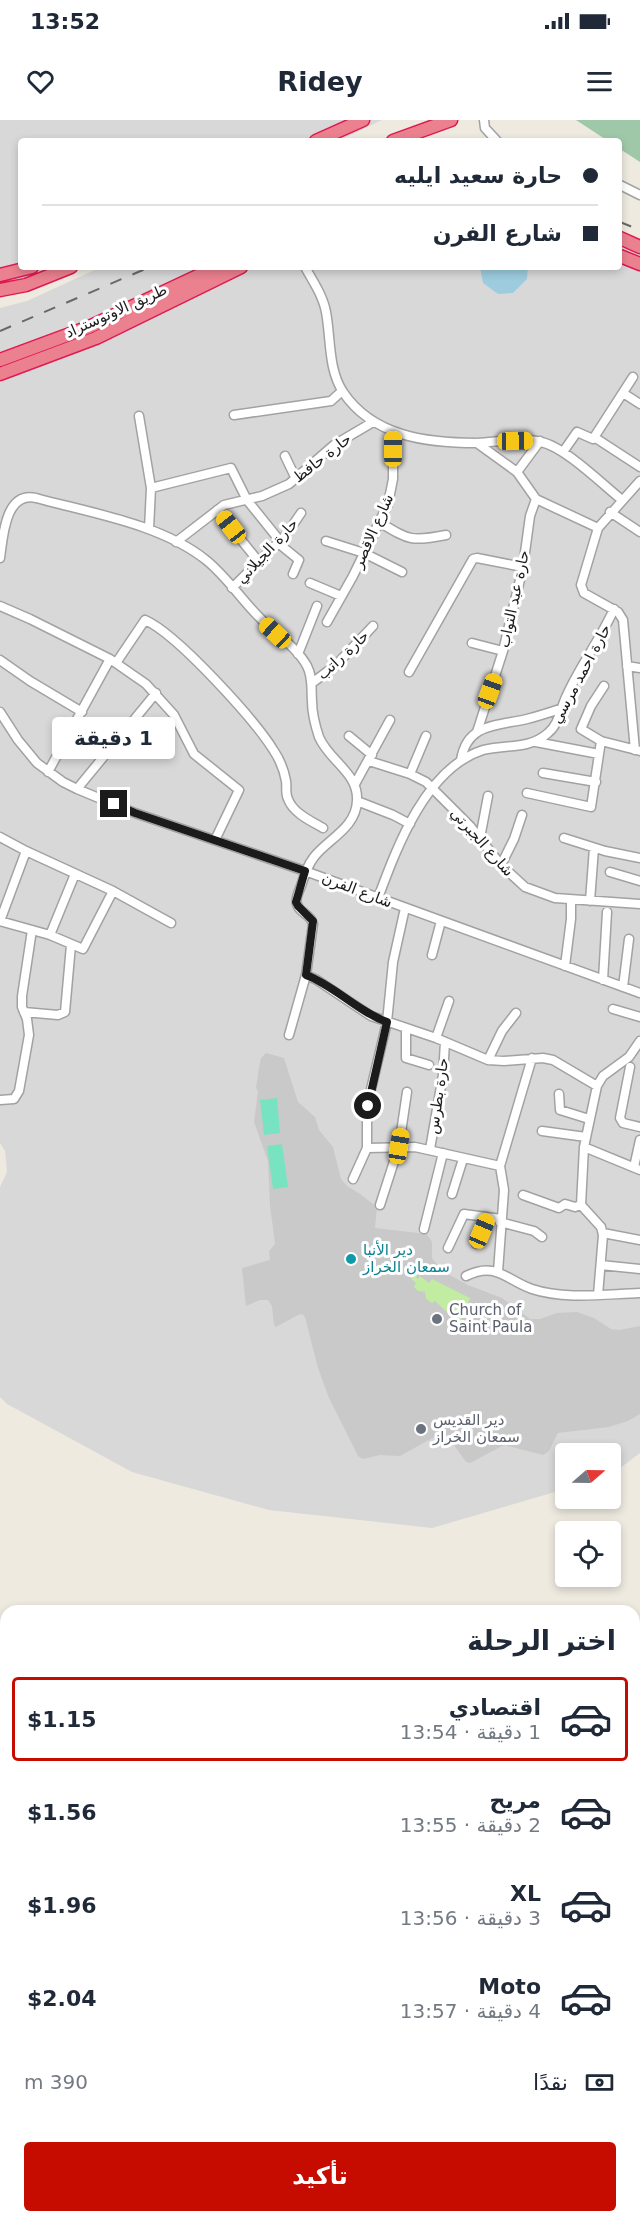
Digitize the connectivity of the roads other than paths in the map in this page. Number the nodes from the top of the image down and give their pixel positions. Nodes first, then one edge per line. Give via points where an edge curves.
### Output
1 (363, 120) edge
2 (451, 120) edge
3 (484, 120) edge
4 (436, 123) edge
5 (323, 138) edge
6 (400, 138) edge
7 (494, 138) edge
8 (622, 186) edge
9 (640, 195) edge
10 (622, 239) edge
11 (640, 247) edge
12 (622, 257) edge
13 (640, 264) edge
14 (20, 270) edge
15 (64, 270) edge
16 (212, 270) edge
17 (235, 270) edge
18 (307, 270) edge
19 (0, 275) edge
20 (0, 290) edge
21 (0, 360) edge
22 (19, 368) junction
23 (0, 374) edge
24 (633, 376) dead end
25 (0, 386) edge
26 (342, 391) junction
27 (622, 393) junction
28 (640, 404) edge
29 (234, 415) dead end
30 (139, 416) dead end
31 (373, 422) junction
32 (393, 432) junction
33 (594, 437) junction
34 (540, 441) junction
35 (477, 442) junction
36 (563, 452) junction
37 (285, 456) dead end
38 (640, 467) edge
39 (517, 472) junction
40 (296, 479) junction
41 (640, 481) edge
42 (151, 488) junction
43 (536, 499) junction
44 (247, 500) junction
45 (622, 500) junction
46 (218, 510) junction
47 (610, 512) junction
48 (301, 513) dead end
49 (379, 522) junction
50 (598, 528) junction
51 (148, 529) junction
52 (640, 532) edge
53 (446, 535) dead end
54 (327, 540) dead end
55 (176, 542) junction
56 (279, 542) junction
57 (364, 553) junction
58 (0, 558) edge
59 (259, 562) junction
60 (523, 567) junction
61 (402, 572) dead end
62 (293, 574) dead end
63 (310, 583) dead end
64 (232, 588) junction
65 (341, 596) junction
66 (0, 606) edge
67 (317, 606) dead end
68 (614, 609) junction
69 (327, 622) dead end
70 (374, 626) dead end
71 (472, 643) dead end
72 (503, 651) junction
73 (298, 654) junction
74 (0, 660) edge
75 (113, 661) junction
76 (627, 666) junction
77 (640, 668) edge
78 (410, 672) dead end
79 (312, 683) junction
80 (604, 686) dead end
81 (156, 693) junction
82 (563, 708) junction
83 (0, 712) edge
84 (82, 712) junction
85 (390, 720) dead end
86 (636, 721) edge
87 (477, 732) junction
88 (349, 736) dead end
89 (426, 736) dead end
90 (601, 741) junction
91 (536, 742) junction
92 (637, 751) edge
93 (599, 754) junction
94 (370, 758) junction
95 (461, 760) junction
96 (48, 772) junction
97 (543, 773) dead end
98 (410, 774) junction
99 (596, 782) junction
100 (355, 784) junction
101 (432, 788) junction
102 (76, 789) junction
103 (527, 793) dead end
104 (488, 796) dead end
105 (357, 801) junction
106 (522, 815) dead end
107 (410, 824) junction
108 (323, 828) dead end
109 (0, 837) edge
110 (480, 838) junction
111 (564, 838) dead end
112 (215, 840) junction
113 (594, 848) junction
114 (26, 851) junction
115 (640, 858) edge
116 (501, 865) junction
117 (305, 871) junction
118 (610, 872) dead end
119 (75, 874) junction
120 (640, 880) edge
121 (113, 891) junction
122 (378, 898) junction
123 (571, 900) junction
124 (590, 901) junction
125 (640, 904) edge
126 (405, 908) junction
127 (607, 912) dead end
128 (0, 921) edge
129 (441, 921) junction
130 (171, 923) dead end
131 (32, 930) junction
132 (50, 935) junction
133 (629, 939) dead end
134 (72, 945) junction
135 (432, 955) dead end
136 (565, 966) junction
137 (306, 975) junction
138 (603, 980) junction
139 (623, 987) junction
140 (640, 993) edge
141 (449, 1001) dead end
142 (613, 1009) dead end
143 (24, 1012) junction
144 (516, 1013) dead end
145 (640, 1017) edge
146 (387, 1022) junction
147 (406, 1029) junction
148 (289, 1035) dead end
149 (436, 1038) junction
150 (640, 1041) edge
151 (445, 1042) junction
152 (532, 1059) junction
153 (488, 1060) junction
154 (621, 1064) junction
155 (429, 1065) dead end
156 (630, 1067) junction
157 (640, 1070) edge
158 (597, 1086) junction
159 (407, 1092) dead end
160 (559, 1094) dead end
161 (0, 1100) edge
162 (589, 1119) junction
163 (640, 1127) edge
164 (542, 1131) dead end
165 (640, 1140) edge
166 (585, 1142) junction
167 (399, 1146) junction
168 (367, 1148) junction
169 (430, 1149) junction
170 (443, 1153) junction
171 (463, 1159) junction
172 (500, 1166) junction
173 (637, 1168) edge
174 (353, 1179) dead end
175 (452, 1194) dead end
176 (523, 1195) dead end
177 (380, 1205) dead end
178 (581, 1205) junction
179 (487, 1217) junction
180 (500, 1220) junction
181 (424, 1229) dead end
182 (603, 1233) junction
183 (542, 1237) dead end
184 (640, 1240) edge
185 (476, 1244) dead end
186 (448, 1248) dead end
187 (601, 1265) junction
188 (640, 1269) edge
189 (498, 1272) junction
190 (466, 1276) dead end
191 (640, 1293) edge
192 (598, 1295) junction

1 - 5 highway
2 - 4 highway
3 - 7 street via 485,128
4 - 6 highway
8 - 9 street
10 - 11 highway
12 - 13 highway
14 - 19 highway
15 - 20 highway via 26,285
16 - 21 highway, طريق الاوتوستراد via 89,327
17 - 22 highway, طريق الاوتوستراد via 96,338
18 - 26 street via 326,311 333,366
22 - 23 highway, طريق الاوتوستراد
22 - 25 highway
24 - 27 street
26 - 29 street via 328,402
26 - 31 street
27 - 28 street
27 - 33 street
30 - 42 street
31 - 32 street
31 - 40 street, حارة حافظ via 334,445
32 - 35 street via 417,438
32 - 49 street, شارع الاقصر via 391,491
33 - 36 street via 591,440 576,432
33 - 38 street
34 - 35 street
34 - 36 street
34 - 39 street
35 - 39 street
36 - 45 street
37 - 40 street
39 - 43 street
40 - 44 street, حارة حافظ
41 - 45 street
42 - 44 street via 231,468
42 - 51 street
43 - 50 street
43 - 60 street, حارة عبد التواب
44 - 46 street, حارة حافظ
44 - 56 street
45 - 47 street
46 - 55 street, حارة حافظ
46 - 59 street
47 - 50 street
47 - 52 street
48 - 56 street, حارة الجيلاني
49 - 53 street via 411,540
49 - 57 street, شارع الاقصر
50 - 68 street via 581,589
51 - 55 street
51 - 58 street via 23,497 10,511
54 - 57 street
55 - 64 street via 207,561
56 - 59 street, حارة الجيلاني
56 - 62 street via 299,560
57 - 61 street
57 - 65 street, شارع الاقصر
59 - 64 street, حارة الجيلاني
60 - 72 street, حارة عبد التواب
60 - 78 street via 475,557
63 - 65 street
64 - 73 street
65 - 69 street, شارع الاقصر
66 - 75 street
67 - 73 street
68 - 76 street via 623,620
68 - 82 street, حارة احمد مرسي
70 - 79 street, حارة راتب
71 - 72 street
72 - 87 street, حارة عبد التواب
73 - 79 street
74 - 84 street
75 - 81 street
75 - 84 street
75 - 108 street via 145,620 164,632 208,674 267,741 284,770 288,800 304,817
76 - 77 street
76 - 86 street
79 - 100 street via 312,709 318,734 326,750
80 - 90 street via 581,727
81 - 102 street
81 - 112 street via 174,715 194,754 239,790
82 - 87 street
82 - 91 street, حارة احمد مرسي via 550,732
83 - 96 street, شارع الفرن via 27,752
84 - 96 street
85 - 94 street
86 - 92 street
87 - 95 street, حارة عبد التواب via 466,744
88 - 94 street
89 - 98 street
90 - 92 street
90 - 93 street
91 - 93 street
91 - 95 street via 486,749
93 - 99 street
94 - 98 street, شارع الجبرتي
94 - 100 street
95 - 101 street
96 - 102 street, شارع الفرن
97 - 99 street
98 - 101 street, شارع الجبرتي
99 - 103 street via 590,808
100 - 105 street
101 - 107 street
101 - 110 street, شارع الجبرتي
102 - 112 street, شارع الفرن
104 - 110 street
105 - 107 street
105 - 117 street via 347,826 313,858
106 - 116 street
107 - 122 street
109 - 114 street
110 - 116 street, شارع الجبرتي
111 - 113 street
112 - 117 street, شارع الفرن
113 - 115 street
113 - 124 street
114 - 119 street
114 - 128 street
116 - 123 street, شارع الجبرتي via 532,890
117 - 122 street, شارع الفرن
117 - 137 street via 296,902 313,921
118 - 120 street
119 - 121 street
119 - 132 street
121 - 130 street
121 - 134 street via 85,947
122 - 126 street, شارع الفرن
123 - 124 street, شارع الجبرتي
123 - 136 street
124 - 125 street, شارع الجبرتي
126 - 129 street, شارع الفرن
126 - 146 street via 393,962
127 - 138 street
128 - 131 street
129 - 135 street
129 - 136 street, شارع الفرن
131 - 132 street
131 - 143 street via 21,996
132 - 134 street
133 - 139 street
134 - 143 street via 64,1012
136 - 138 street, شارع الفرن
137 - 146 street
137 - 148 street
138 - 139 street, شارع الفرن
139 - 140 street, شارع الفرن
141 - 149 street
142 - 145 street
143 - 161 street via 29,1035 19,1091 14,1099
144 - 153 street
146 - 147 street
146 - 168 street via 368,1106
147 - 149 street
147 - 155 street via 405,1058
149 - 151 street
150 - 154 street
151 - 153 street
151 - 169 street, حارة بطرس
152 - 153 street
152 - 158 street via 553,1060
152 - 172 street
154 - 156 street
154 - 158 street via 603,1076
156 - 157 street
156 - 163 street via 620,1118 623,1123
158 - 162 street
159 - 167 street
160 - 162 street via 560,1110
162 - 166 street
164 - 166 street
165 - 173 street
166 - 173 street
166 - 178 street
167 - 168 street
167 - 169 street
167 - 177 street
168 - 174 street
169 - 170 street
170 - 171 street
170 - 181 street
171 - 172 street
171 - 175 street
172 - 180 street via 504,1190
176 - 178 street via 559,1208 565,1204 575,1208
178 - 182 street
179 - 180 street
179 - 185 street
179 - 186 street via 464,1214
180 - 183 street
180 - 189 street
182 - 184 street
182 - 187 street
187 - 188 street
187 - 192 street
189 - 190 street via 482,1270
189 - 192 street via 538,1291
191 - 192 street

